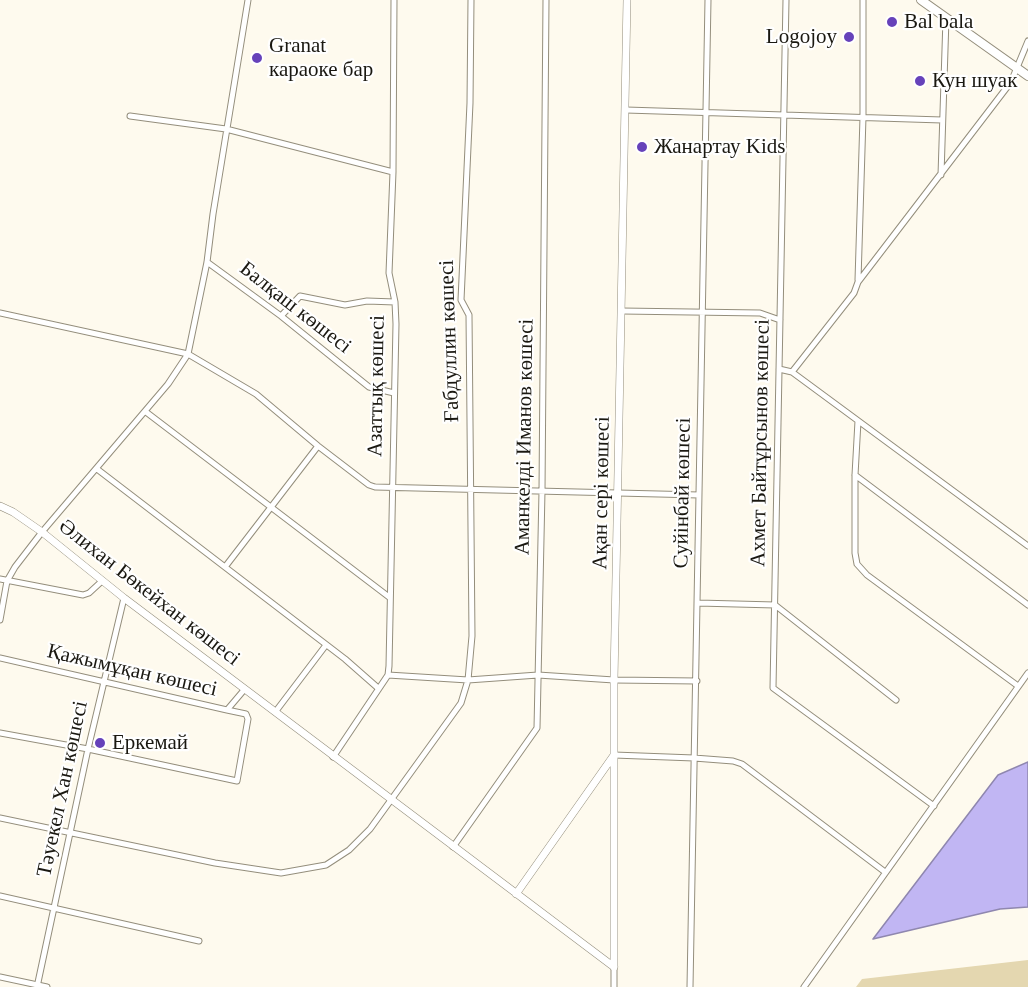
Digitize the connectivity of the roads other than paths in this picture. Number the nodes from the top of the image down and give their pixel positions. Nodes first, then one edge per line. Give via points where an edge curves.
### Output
1 (248, 0) edge
2 (394, 0) edge
3 (471, 0) edge
4 (546, 0) edge
5 (627, 0) edge
6 (708, 0) edge
7 (786, 0) edge
8 (863, 0) edge
9 (921, 0) edge
10 (935, 4) edge
11 (946, 18) junction
12 (1028, 40) edge
13 (1017, 68) junction
14 (1028, 76) edge
15 (626, 110) junction
16 (706, 111) junction
17 (130, 116) dead end
18 (784, 116) junction
19 (863, 117) junction
20 (942, 120) junction
21 (226, 129) junction
22 (393, 172) junction
23 (941, 175) junction
24 (207, 262) junction
25 (858, 282) junction
26 (395, 302) junction
27 (622, 311) junction
28 (703, 312) junction
29 (0, 313) edge
30 (281, 316) junction
31 (780, 320) junction
32 (188, 354) junction
33 (779, 369) junction
34 (792, 372) junction
35 (394, 393) junction
36 (146, 412) junction
37 (858, 421) junction
38 (318, 446) junction
39 (96, 469) junction
40 (855, 475) junction
41 (392, 488) junction
42 (470, 490) junction
43 (542, 491) junction
44 (618, 493) junction
45 (699, 495) junction
46 (0, 506) edge
47 (271, 507) junction
48 (42, 532) junction
49 (1028, 546) edge
50 (225, 567) junction
51 (0, 579) edge
52 (7, 580) junction
53 (102, 581) junction
54 (389, 597) junction
55 (124, 598) junction
56 (698, 603) junction
57 (775, 605) junction
58 (1028, 605) edge
59 (0, 620) edge
60 (326, 645) junction
61 (0, 658) edge
62 (1028, 673) edge
63 (388, 675) junction
64 (538, 675) junction
65 (468, 680) junction
66 (614, 680) junction
67 (104, 681) junction
68 (697, 681) junction
69 (1018, 686) junction
70 (378, 688) junction
71 (244, 690) junction
72 (896, 700) dead end
73 (227, 710) junction
74 (276, 711) junction
75 (0, 733) edge
76 (87, 748) junction
77 (614, 755) junction
78 (333, 757) junction
79 (694, 758) junction
80 (391, 799) junction
81 (934, 806) junction
82 (0, 818) edge
83 (71, 833) junction
84 (453, 847) junction
85 (885, 872) junction
86 (516, 894) junction
87 (0, 896) edge
88 (54, 906) junction
89 (199, 941) dead end
90 (615, 967) junction
91 (0, 977) edge
92 (38, 986) edge
93 (47, 987) edge
94 (614, 987) edge
95 (690, 987) edge
96 (804, 987) edge

1 - 21 street
2 - 22 street, Азаттық көшесі
3 - 42 street, Ғабдуллин көшесі via 461,300 469,315
4 - 43 street, Аманкелді Иманов көшесі
5 - 15 street, Ақан сері көшесі
6 - 16 street, Суйінбай көшесі
7 - 18 street, Ахмет Байтұрсынов көшесі
8 - 19 street
9 - 10 main road
10 - 11 main road
11 - 13 main road
11 - 20 street
12 - 13 street
13 - 14 main road
13 - 23 street via 1011,82
15 - 16 street
15 - 27 street, Ақан сері көшесі
16 - 18 street
16 - 28 street, Суйінбай көшесі
17 - 21 street
18 - 19 street
18 - 31 street, Ахмет Байтұрсынов көшесі
19 - 20 street
19 - 25 street
20 - 23 street
21 - 22 street
21 - 24 street
22 - 26 street, Азаттық көшесі via 389,273
23 - 25 street
24 - 30 street, Балқаш көшесі
24 - 32 street
25 - 34 street via 854,293
26 - 30 street via 345,305 300,296
26 - 35 street, Азаттық көшесі
27 - 28 street
27 - 44 street, Ақан сері көшесі
28 - 31 street via 760,313
28 - 45 street, Суйінбай көшесі
29 - 32 street
30 - 35 street, Балқаш көшесі via 369,387
31 - 33 street, Ахмет Байтұрсынов көшесі
32 - 36 street, Әлихан Бөкейхан көшесі
32 - 38 street via 256,394
33 - 34 street
33 - 57 street, Ахмет Байтұрсынов көшесі
34 - 37 street
35 - 41 street, Азаттық көшесі
36 - 39 street, Әлихан Бөкейхан көшесі
36 - 47 street
37 - 40 street
37 - 49 street
38 - 41 street via 369,485
38 - 47 street
39 - 48 street, Әлихан Бөкейхан көшесі
39 - 50 street
40 - 58 street
40 - 69 street via 857,564
41 - 42 street
41 - 54 street, Азаттық көшесі
42 - 43 street
42 - 65 street, Ғабдуллин көшесі via 472,636
43 - 44 street
43 - 64 street, Аманкелді Иманов көшесі
44 - 45 street
44 - 66 street, Ақан сері көшесі
45 - 56 street, Суйінбай көшесі
46 - 48 street
47 - 50 street
47 - 54 street
48 - 52 street
48 - 53 street, Әлихан Бөкейхан көшесі
50 - 60 street
51 - 52 street
52 - 53 street via 83,595
52 - 59 street
53 - 55 street, Әлихан Бөкейхан көшесі
54 - 63 street, Азаттық көшесі
55 - 67 street, Тәуекел Хан көшесі
55 - 71 street, Әлихан Бөкейхан көшесі
56 - 57 street
56 - 68 street, Суйінбай көшесі
57 - 72 street
57 - 81 street, Ахмет Байтұрсынов көшесі via 773,688
60 - 70 street
60 - 74 street
61 - 67 street, Қажымұқан көшесі
62 - 69 street
63 - 65 street
63 - 70 street
64 - 65 street
64 - 66 street
64 - 84 street, Аманкелді Иманов көшесі via 537,728
65 - 80 street, Ғабдуллин көшесі via 461,703
66 - 68 street
66 - 77 street, Ақан сері көшесі
67 - 73 street, Қажымұқан көшесі
67 - 76 street, Тәуекел Хан көшесі
68 - 79 street, Суйінбай көшесі
69 - 81 street
70 - 78 street
71 - 73 street, Қажымұқан көшесі
71 - 74 street, Қажымұқан көшесі
73 - 76 street via 246,714 248,719 237,781
74 - 78 street, Қажымұқан көшесі
75 - 76 street
76 - 83 street, Тәуекел Хан көшесі
77 - 79 street
77 - 86 street
77 - 90 street, Ақан сері көшесі
78 - 80 street, Қажымұқан көшесі
79 - 85 street via 742,764
79 - 95 street, Суйінбай көшесі
80 - 83 street, Ғабдуллин көшесі via 349,850 326,865 281,873
80 - 84 street, Қажымұқан көшесі
81 - 85 street
82 - 83 street, Ғабдуллин көшесі
83 - 88 street, Тәуекел Хан көшесі
84 - 86 street, Қажымұқан көшесі
85 - 96 street
86 - 90 street, Қажымұқан көшесі
87 - 88 street
88 - 89 street
88 - 92 street, Тәуекел Хан көшесі
90 - 94 street, Ақан сері көшесі
91 - 92 street
92 - 93 street

